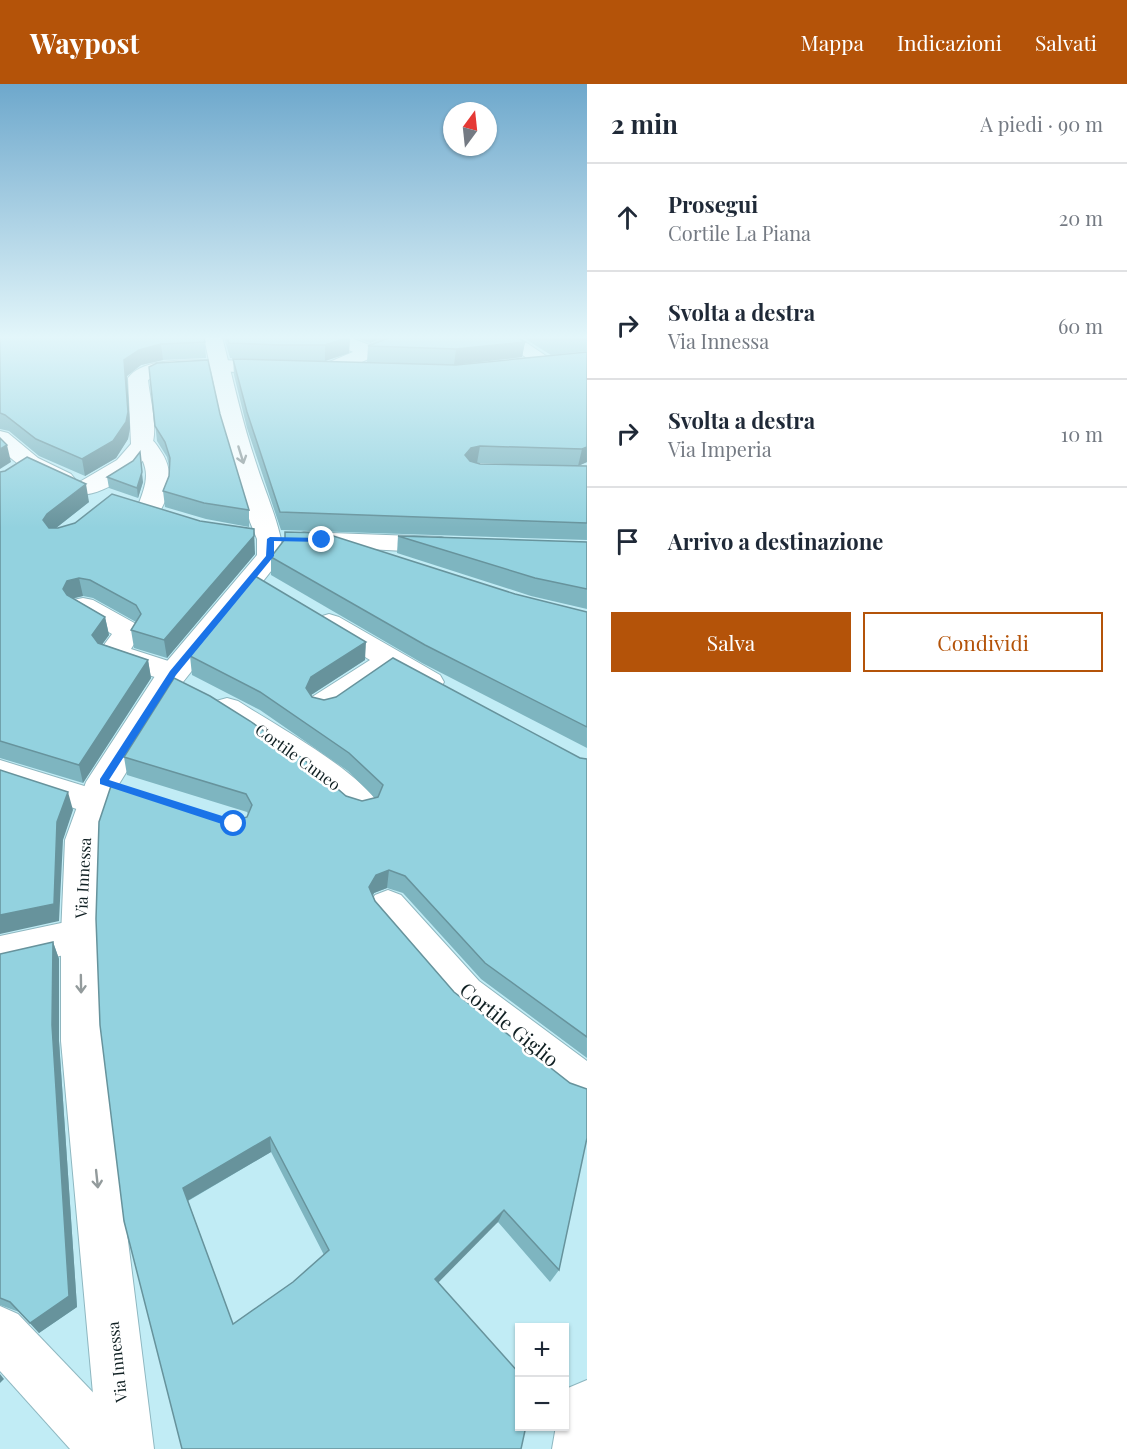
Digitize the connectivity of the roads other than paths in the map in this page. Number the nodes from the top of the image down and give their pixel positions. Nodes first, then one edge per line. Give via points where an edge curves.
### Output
1 (140, 401) edge
2 (227, 401) edge
3 (0, 438) edge
4 (143, 442) junction
5 (30, 463) junction
6 (10, 475) edge
7 (84, 489) junction
8 (259, 537) junction
9 (322, 540) junction
10 (460, 545) edge
11 (411, 569) edge
12 (83, 606) edge
13 (302, 607) edge
14 (390, 660) junction
15 (170, 676) junction
16 (451, 694) edge
17 (323, 705) edge
18 (0, 772) edge
19 (111, 792) junction
20 (362, 805) edge
21 (388, 906) dead end
22 (80, 936) junction
23 (0, 953) edge
24 (587, 1084) edge
25 (0, 1332) edge
26 (587, 1407) edge
27 (108, 1449) edge
28 (126, 1449) edge
29 (580, 1449) edge

1 - 4 street
2 -> 8 street via 262,522
3 - 5 street
4 - 7 street via 134,457 107,478
4 - 7 street via 159,464 159,480 131,508
5 - 6 street
5 - 7 street
8 - 9 street
8 - 15 street, Via Innessa via 270,556 262,584
9 - 10 street
9 - 11 street
12 - 15 street, Cortile Cuneo via 128,632 113,653
13 - 14 street
14 - 16 street
14 - 17 street
15 - 19 street, Via Innessa
15 - 20 street, Cortile Cuneo via 316,766
18 - 19 street
19 - 22 street, Via Innessa via 83,840
21 - 24 street, Cortile Giglio via 465,994
22 - 23 street
22 -> 28 street, Via Innessa via 82,1041
25 - 27 street
26 - 29 street

